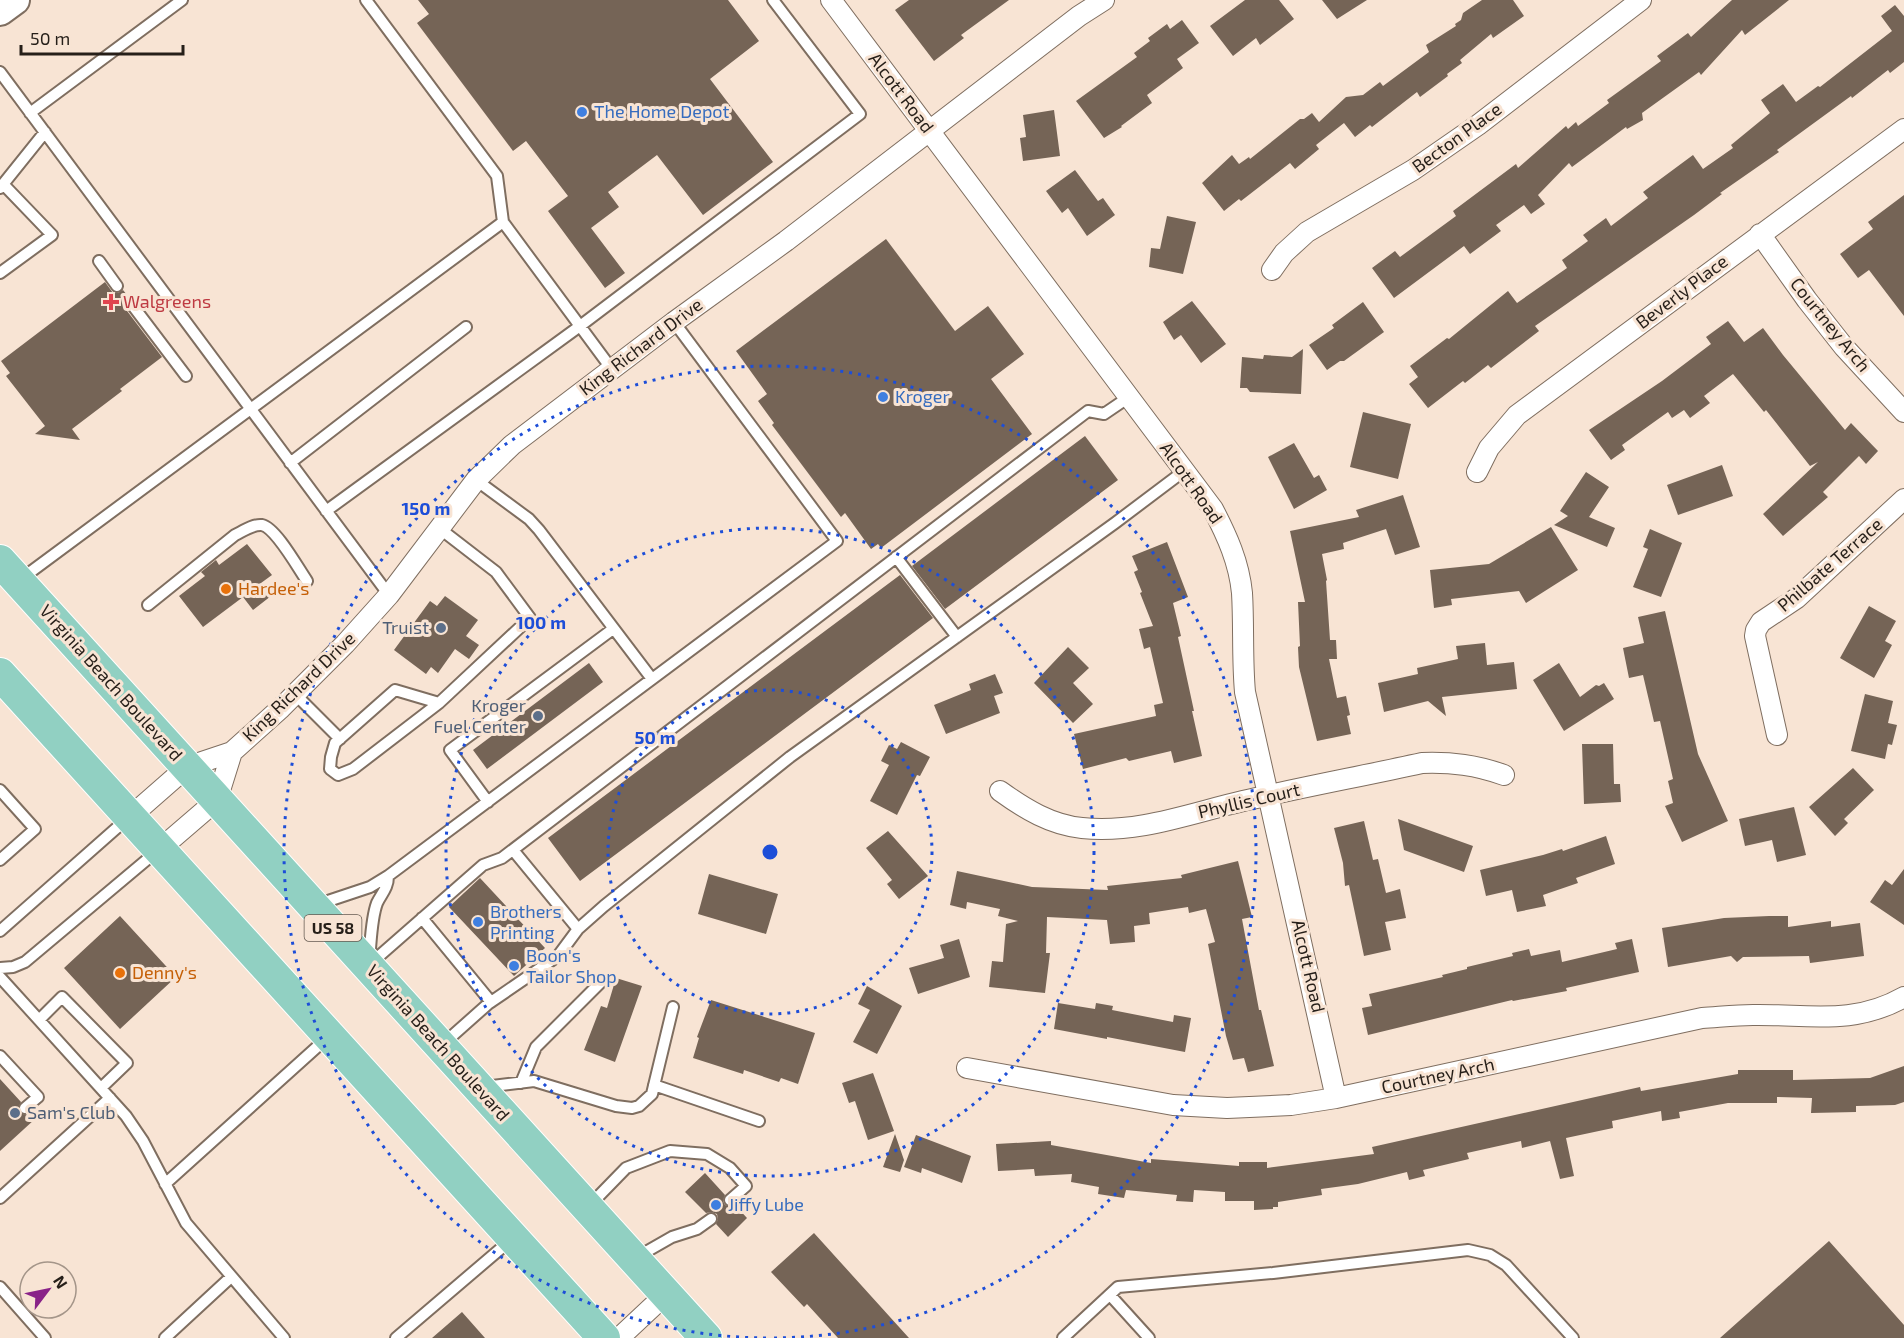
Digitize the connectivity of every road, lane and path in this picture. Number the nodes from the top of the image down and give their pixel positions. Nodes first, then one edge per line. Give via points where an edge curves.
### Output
1 (15, 0) edge
2 (182, 0) edge
3 (366, 0) edge
4 (773, 0) edge
5 (831, 0) edge
6 (1104, 0) edge
7 (1641, 0) edge
8 (0, 11) edge
9 (0, 72) edge
10 (30, 113) junction
11 (1904, 129) edge
12 (929, 131) junction
13 (45, 132) junction
14 (2, 186) edge
15 (503, 222) junction
16 (1760, 234) junction
17 (99, 261) dead end
18 (1272, 270) dead end
19 (0, 273) edge
20 (117, 286) dead end
21 (130, 302) dead end
22 (674, 322) junction
23 (580, 326) junction
24 (466, 327) dead end
25 (612, 368) junction
26 (186, 376) dead end
27 (1129, 397) junction
28 (250, 409) junction
29 (1904, 412) edge
30 (291, 463) junction
31 (1184, 471) junction
32 (1477, 472) dead end
33 (476, 480) junction
34 (1904, 500) edge
35 (326, 511) junction
36 (440, 528) junction
37 (896, 557) junction
38 (9, 571) edge
39 (307, 581) dead end
40 (389, 595) junction
41 (148, 605) dead end
42 (613, 629) junction
43 (957, 637) junction
44 (0, 674) edge
45 (652, 679) junction
46 (295, 694) junction
47 (439, 703) junction
48 (1777, 735) dead end
49 (340, 739) junction
50 (232, 752) junction
51 (187, 767) junction
52 (1504, 775) dead end
53 (0, 790) edge
54 (1000, 791) dead end
55 (1269, 796) junction
56 (217, 800) junction
57 (488, 802) junction
58 (131, 816) junction
59 (160, 849) junction
60 (513, 850) junction
61 (0, 860) edge
62 (388, 876) junction
63 (313, 906) junction
64 (422, 918) junction
65 (578, 929) junction
66 (0, 931) edge
67 (368, 966) junction
68 (0, 968) edge
69 (0, 977) edge
70 (602, 981) dead end
71 (1904, 997) edge
72 (491, 1002) junction
73 (673, 1007) dead end
74 (39, 1020) junction
75 (329, 1036) junction
76 (441, 1046) junction
77 (0, 1056) edge
78 (967, 1068) dead end
79 (521, 1083) junction
80 (654, 1085) junction
81 (101, 1088) junction
82 (478, 1088) junction
83 (110, 1098) junction
84 (1336, 1098) junction
85 (26, 1107) dead end
86 (759, 1120) dead end
87 (165, 1184) junction
88 (0, 1198) edge
89 (730, 1200) dead end
90 (588, 1208) junction
91 (711, 1219) dead end
92 (513, 1238) junction
93 (634, 1259) junction
94 (231, 1277) junction
95 (0, 1287) edge
96 (666, 1294) junction
97 (1110, 1295) junction
98 (45, 1338) edge
99 (165, 1338) edge
100 (284, 1338) edge
101 (396, 1338) edge
102 (604, 1338) edge
103 (619, 1338) edge
104 (706, 1338) edge
105 (1063, 1338) edge
106 (1149, 1338) edge
107 (1573, 1338) edge

1 - 8 street
2 - 10 lane
3 - 15 lane via 497,176
4 - 23 lane via 860,114
5 - 12 street, Alcott Road
6 - 12 street, King Richard Drive
7 - 18 street, Becton Place via 1423,164 1307,232
9 - 10 lane
10 - 13 lane
11 - 16 street, Beverly Place
12 - 22 street, King Richard Drive
12 - 27 street, Alcott Road
13 - 14 lane
13 - 28 lane
14 - 19 lane via 52,234
15 - 23 lane
15 - 28 lane
16 - 29 street, Courtney Arch via 1844,346
16 - 32 street, Beverly Place via 1517,415 1489,448
17 - 20 lane
21 - 26 lane
22 - 25 street, King Richard Drive
22 - 45 lane via 837,541
23 - 25 lane
23 - 35 lane
24 - 30 lane
25 - 33 street, King Richard Drive via 512,445
27 - 31 street, Alcott Road
27 - 37 lane via 1104,414 1088,411
28 - 30 lane
28 - 38 lane
30 - 35 lane
31 - 43 lane
31 - 55 street, Alcott Road via 1213,509 1236,561 1242,592 1245,692
33 - 36 street, King Richard Drive
33 - 42 lane via 528,519
34 - 48 street, Philbate Terrace via 1797,598 1761,622 1756,630
35 - 40 lane
36 - 40 street, King Richard Drive
36 - 47 lane via 496,572 530,618
37 - 43 lane
37 - 60 lane
38 - 51 main road, Virginia Beach Boulevard / US 58
39 - 41 lane via 270,528 260,525 235,535
40 - 46 street, King Richard Drive
42 - 45 lane
42 - 57 lane via 450,750
43 - 65 lane via 790,757
44 - 58 main road
45 - 57 lane
46 - 49 lane
46 - 50 street, King Richard Drive
47 - 49 lane via 395,690
47 - 49 lane via 353,769 338,775 330,769 335,743
50 - 51 street, King Richard Drive
50 - 56 street, King Richard Drive
51 - 56 main road, Virginia Beach Boulevard / US 58
51 - 58 street
52 - 55 street, Phyllis Court via 1460,763 1422,763
53 - 61 lane via 35,829
54 - 55 street, Phyllis Court via 1028,811 1053,822 1114,829
55 - 84 street, Alcott Road
56 - 59 street
56 - 63 main road, Virginia Beach Boulevard / US 58
57 - 62 lane
58 - 59 main road
58 - 66 lane
59 - 68 lane via 25,962 13,968
59 - 75 main road
60 - 64 lane via 483,865
60 - 65 lane
62 - 63 lane via 370,887
62 - 67 lane via 388,885 377,903
63 - 67 main road, Virginia Beach Boulevard / US 58
64 - 67 lane
64 - 72 lane
65 - 72 lane via 558,956
67 - 76 main road, Virginia Beach Boulevard / US 58
69 - 74 lane
70 - 79 lane via 536,1047
71 - 84 street, Courtney Arch via 1867,1012 1837,1017 1702,1018
72 - 76 lane
73 - 80 lane
74 - 81 lane
74 - 81 lane via 62,997 126,1063
75 - 87 lane
75 - 92 main road
76 - 82 main road, Virginia Beach Boulevard / US 58
77 - 85 lane via 38,1097
78 - 84 street, Courtney Arch via 1173,1105 1227,1108
79 - 80 lane via 534,1082 632,1108 644,1102
79 - 82 lane
80 - 86 lane
81 - 83 lane
82 - 90 main road, Virginia Beach Boulevard / US 58
83 - 87 lane via 143,1141
83 - 88 lane
87 - 94 lane via 186,1223
89 - 90 lane via 746,1186 730,1168 706,1154 670,1150 626,1168
90 - 93 main road, Virginia Beach Boulevard / US 58
91 - 93 lane
92 - 101 lane
92 - 102 main road
93 - 96 main road, Virginia Beach Boulevard / US 58
94 - 99 lane
94 - 100 lane
95 - 98 lane
96 - 103 street
96 - 104 main road, Virginia Beach Boulevard / US 58
97 - 105 lane
97 - 106 lane
97 - 107 lane via 1118,1287 1468,1250 1506,1264

